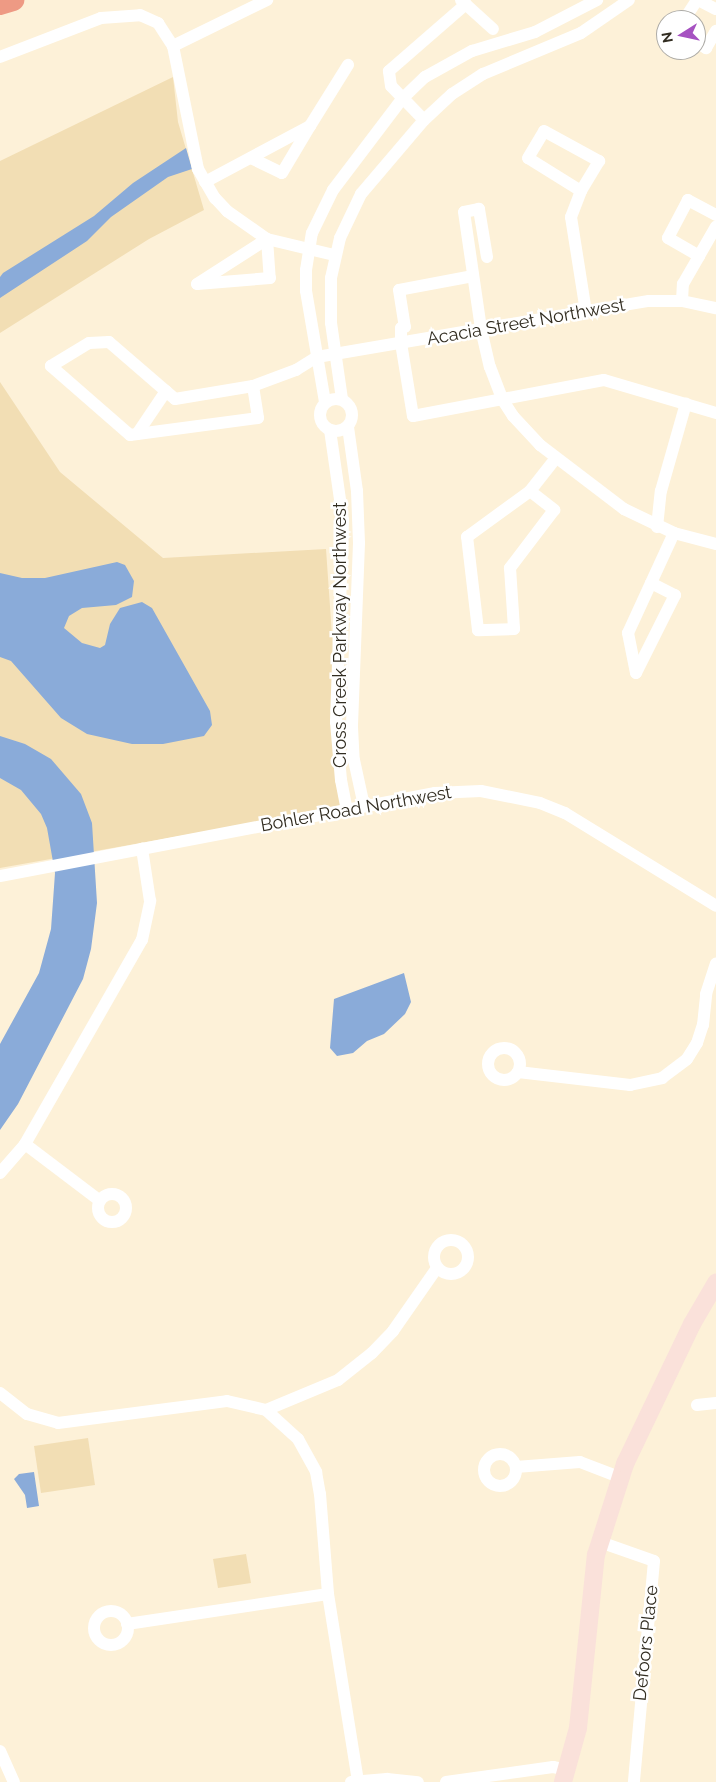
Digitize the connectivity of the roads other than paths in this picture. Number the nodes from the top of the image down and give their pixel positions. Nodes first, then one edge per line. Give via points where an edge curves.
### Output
1 (13, 0) edge
2 (267, 0) edge
3 (629, 0) edge
4 (698, 0) edge
5 (463, 2) edge
6 (591, 2) edge
7 (0, 4) edge
8 (716, 9) edge
9 (599, 22) junction
10 (493, 29) dead end
11 (716, 31) edge
12 (173, 46) junction
13 (706, 48) edge
14 (0, 57) edge
15 (348, 65) dead end
16 (402, 99) junction
17 (424, 120) junction
18 (310, 126) junction
19 (251, 158) junction
20 (205, 182) junction
21 (581, 191) junction
22 (716, 215) edge
23 (716, 226) edge
24 (267, 239) junction
25 (308, 248) junction
26 (334, 256) junction
27 (699, 256) junction
28 (487, 257) dead end
29 (473, 276) junction
30 (682, 300) junction
31 (716, 308) edge
32 (586, 312) junction
33 (481, 329) junction
34 (401, 343) junction
35 (336, 354) junction
36 (317, 357) junction
37 (253, 386) junction
38 (166, 391) junction
39 (342, 398) junction
40 (502, 399) junction
41 (325, 402) junction
42 (686, 403) junction
43 (716, 413) edge
44 (348, 427) junction
45 (330, 430) junction
46 (137, 434) junction
47 (556, 458) junction
48 (530, 491) junction
49 (657, 527) junction
50 (674, 533) junction
51 (716, 544) edge
52 (650, 584) junction
53 (364, 806) junction
54 (347, 810) junction
55 (142, 849) junction
56 (0, 876) edge
57 (716, 906) edge
58 (716, 964) edge
59 (518, 1072) dead end
60 (25, 1144) junction
61 (0, 1173) edge
62 (100, 1201) dead end
63 (437, 1268) dead end
64 (716, 1283) edge
65 (0, 1393) edge
66 (716, 1404) edge
67 (698, 1406) dead end
68 (266, 1410) junction
69 (516, 1467) dead end
70 (622, 1478) junction
71 (600, 1542) junction
72 (328, 1594) junction
73 (128, 1624) dead end
74 (0, 1750) edge
75 (565, 1776) edge
76 (355, 1781) edge
77 (14, 1782) edge
78 (418, 1782) edge
79 (446, 1782) edge
80 (634, 1782) edge

1 - 7 highway
2 - 12 street
3 - 9 street
4 - 8 street
5 - 10 street
5 - 16 street via 389,71 391,86
6 - 9 street
6 - 16 street via 535,32 472,51 447,63
9 - 17 street via 562,42 483,74 452,94
11 - 13 street
12 - 14 street via 158,22 130,15 101,18 76,26 49,41
12 - 20 street via 191,140
15 - 18 street
16 - 17 street
16 - 25 street via 329,197
17 - 26 street via 361,194
18 - 19 street
18 - 19 street via 282,173
19 - 20 street
20 - 24 street via 228,211
21 - 21 street via 528,158 544,131 599,161
21 - 32 street via 573,203 571,217
22 - 27 street via 688,200 668,238
23 - 27 street
24 - 24 street via 270,278 197,284 244,254
24 - 25 street
25 - 26 street
25 - 36 street via 306,291
26 - 35 street via 329,302
27 - 30 street via 683,284
28 - 29 street via 479,209 464,212
29 - 33 street
29 - 34 street via 399,290 405,327 400,328
30 - 31 street, Acacia Street Northwest
30 - 32 street, Acacia Street Northwest via 650,301
32 - 33 street, Acacia Street Northwest
33 - 34 street, Acacia Street Northwest
33 - 40 street
34 - 35 street, Acacia Street Northwest
34 - 40 street via 413,416
35 - 36 street, Acacia Street Northwest
35 - 39 street
36 - 37 street via 296,370
36 - 41 street
37 - 38 street via 175,399
37 - 46 street via 258,418
38 - 46 street
38 - 46 street via 109,342 89,343 51,366 130,435
39 - 41 street
39 - 44 street via 353,412
40 - 42 street via 604,380
40 - 47 street via 526,432
41 - 45 street via 320,417
42 - 43 street
42 - 49 street via 661,491
44 - 45 street
44 - 53 street, Cross Creek Parkway Northwest via 357,491 359,543 352,727 354,760
45 - 54 street, Cross Creek Parkway Northwest via 343,520 336,722
47 - 48 street
47 - 49 street via 624,509
48 - 48 street via 467,536 478,630 514,629 510,568 554,510
49 - 50 street
50 - 51 street
50 - 52 street
52 - 52 street via 628,632 636,673 675,595
53 - 54 street, Bohler Road Northwest
53 - 57 street, Bohler Road Northwest via 463,790 499,793 540,804 589,825
54 - 55 street, Bohler Road Northwest
55 - 56 street, Bohler Road Northwest
55 - 60 street via 150,901 142,940
58 - 59 street via 706,994 703,1025 697,1043 687,1059 662,1078 630,1086
60 - 61 street
60 - 62 street
63 - 68 street via 394,1331 372,1353 338,1380
64 - 70 street via 666,1376 625,1464
65 - 68 street via 27,1414 58,1423 212,1400
66 - 67 street
68 - 72 street via 298,1439 316,1472
69 - 70 street via 580,1462
70 - 71 street
71 - 75 street via 578,1728
71 - 80 street, Defoors Place via 654,1561
72 - 73 street
72 - 76 street
74 - 77 street
75 - 79 street via 553,1767
76 - 78 street via 387,1779

